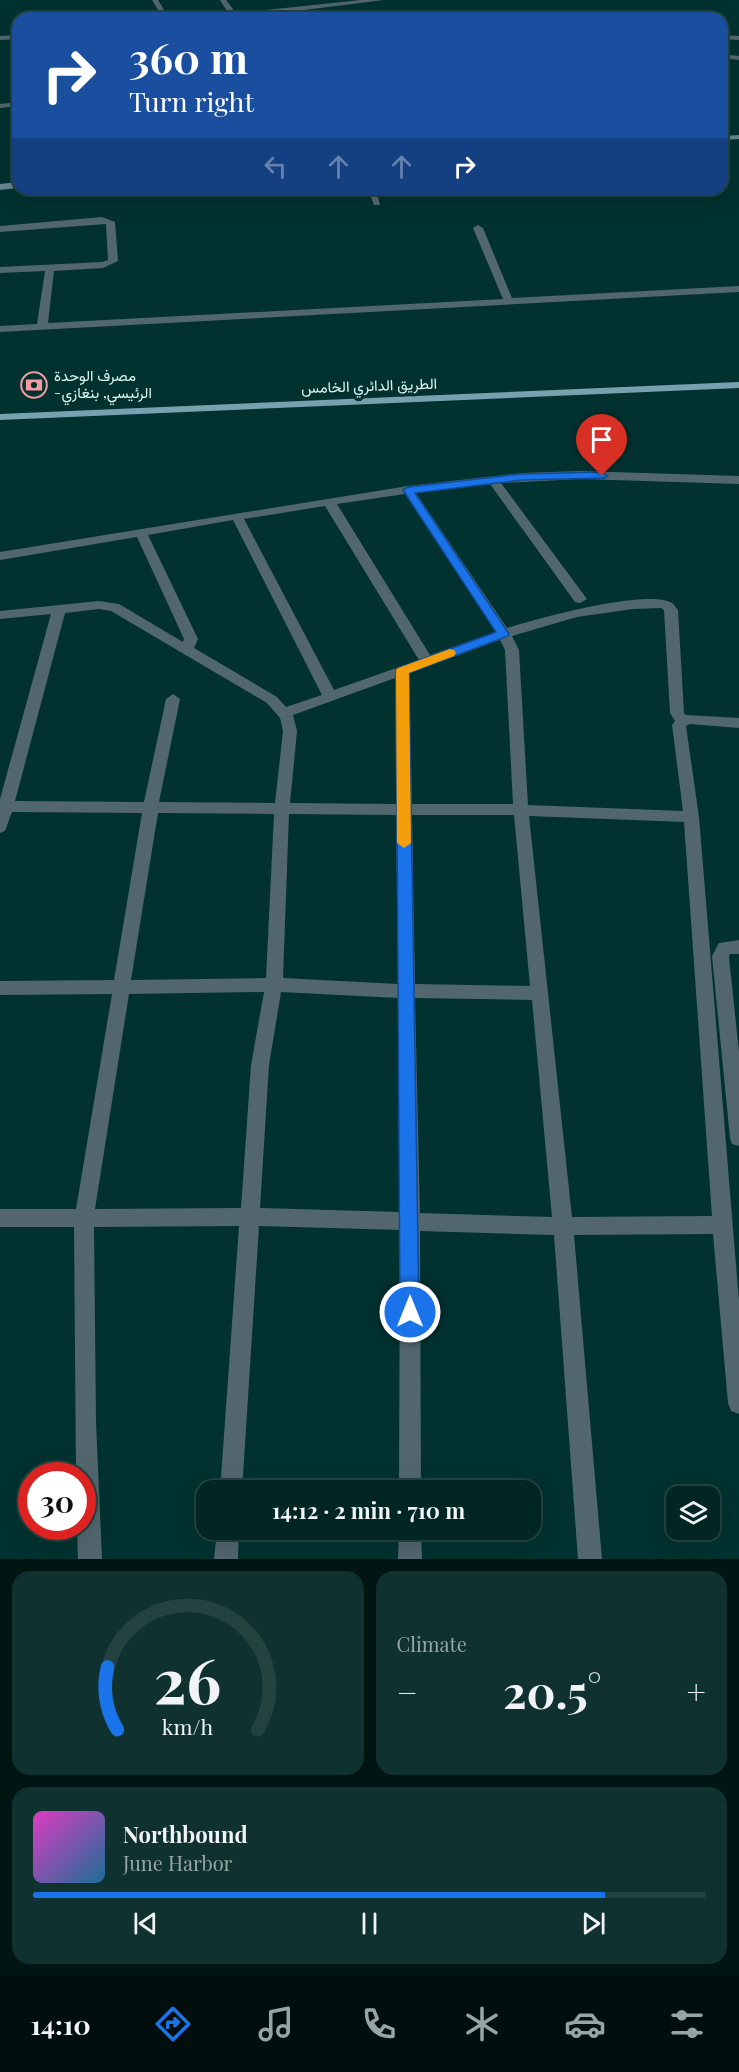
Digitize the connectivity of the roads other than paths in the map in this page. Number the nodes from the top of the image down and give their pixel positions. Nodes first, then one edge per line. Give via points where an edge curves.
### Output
1 (381, 0) edge
2 (254, 12) edge
3 (374, 195) edge
4 (377, 203) dead end
5 (478, 228) dead end
6 (0, 229) edge
7 (50, 268) junction
8 (0, 270) edge
9 (739, 289) edge
10 (509, 302) junction
11 (42, 327) junction
12 (0, 329) edge
13 (739, 379) edge
14 (739, 385) edge
15 (588, 389) junction
16 (0, 411) edge
17 (0, 417) edge
18 (494, 480) junction
19 (739, 480) edge
20 (408, 490) junction
21 (329, 502) junction
22 (237, 516) junction
23 (141, 533) junction
24 (0, 556) edge
25 (579, 599) dead end
26 (59, 610) junction
27 (0, 615) edge
28 (503, 634) junction
29 (187, 650) junction
30 (426, 662) junction
31 (402, 670) junction
32 (330, 697) junction
33 (172, 699) dead end
34 (285, 713) junction
35 (682, 721) junction
36 (739, 723) edge
37 (3, 806) edge
38 (151, 806) junction
39 (282, 807) junction
40 (404, 808) junction
41 (521, 810) junction
42 (691, 817) junction
43 (0, 827) edge
44 (739, 947) edge
45 (120, 985) junction
46 (273, 985) junction
47 (0, 988) edge
48 (405, 991) junction
49 (540, 993) junction
50 (734, 1031) edge
51 (739, 1138) edge
52 (251, 1217) junction
53 (0, 1218) edge
54 (84, 1218) junction
55 (410, 1223) junction
56 (723, 1225) junction
57 (563, 1226) junction
58 (739, 1403) edge
59 (232, 1480) edge
60 (410, 1480) edge
61 (227, 1540) edge
62 (410, 1540) edge
63 (90, 1559) edge
64 (226, 1559) edge
65 (410, 1559) edge
66 (590, 1559) edge

1 - 2 street
3 - 4 street
5 - 10 street
6 - 7 street via 110,222 113,261
7 - 8 street
7 - 11 street
9 - 10 street
10 - 11 street
11 - 12 street
13 - 15 main road, الطريق الدائري الخامس
14 - 15 main road, الطريق الدائري الخامس
15 - 16 main road, الطريق الدائري الخامس
15 - 17 main road, الطريق الدائري الخامس
18 - 19 street via 580,475
18 - 20 street
18 - 25 street
20 - 21 street
20 - 28 street
21 - 22 street
21 - 30 street
22 - 23 street
22 - 32 street
23 - 24 street
23 - 29 street via 191,639
26 - 27 street
26 - 29 street via 114,607
26 - 37 street
28 - 30 street
28 - 35 street via 583,611 665,604 671,610 677,713
28 - 41 street via 513,657
29 - 34 street via 272,700
30 - 31 street
31 - 32 street
31 - 40 street
32 - 34 street
33 - 38 street
34 - 39 street via 290,731
35 - 36 street
35 - 42 street via 679,725
37 - 38 street
37 - 43 street
38 - 39 street
38 - 45 street
39 - 40 street
39 - 46 street
40 - 41 street
40 - 48 street
41 - 42 street
41 - 49 street
42 - 56 street
44 - 50 street via 729,946 720,953
45 - 46 street
45 - 47 street
45 - 54 street
46 - 48 street
46 - 52 street via 260,1065
48 - 49 street
48 - 55 street
49 - 57 street
50 - 51 street
52 - 54 street
52 - 55 street
52 - 59 street
53 - 54 street
54 - 63 street
55 - 57 street
55 - 60 street
56 - 57 street
56 - 58 street
57 - 66 street
61 - 64 street
62 - 65 street

